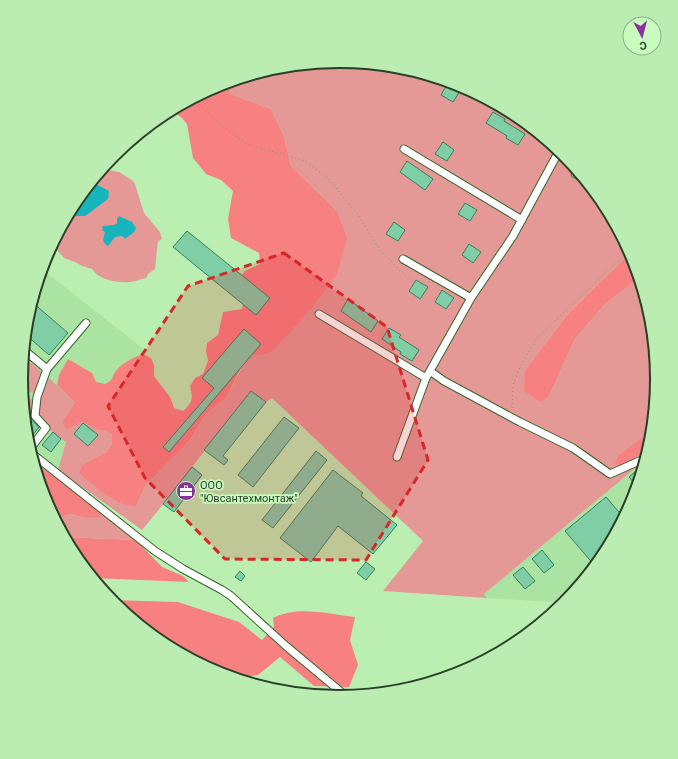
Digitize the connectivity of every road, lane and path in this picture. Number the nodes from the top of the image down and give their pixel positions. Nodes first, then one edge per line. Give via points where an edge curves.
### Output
1 (199, 102) edge
2 (404, 149) dead end
3 (556, 157) edge
4 (522, 220) junction
5 (624, 255) edge
6 (403, 259) dead end
7 (412, 283) dead end
8 (471, 298) junction
9 (319, 314) dead end
10 (86, 323) dead end
11 (29, 355) edge
12 (48, 370) junction
13 (428, 375) junction
14 (512, 408) dead end
15 (35, 443) edge
16 (397, 457) dead end
17 (39, 459) edge
18 (639, 461) edge
19 (339, 690) edge

1 - 7 path via 219,124 247,144 305,161 328,178 358,215 380,250
2 - 4 street
3 - 4 street
4 - 8 street
5 - 14 path via 537,338 513,385
6 - 8 street
8 - 13 street
9 - 13 street
10 - 12 street
11 - 12 street
12 - 15 street via 37,397 35,416 46,428
13 - 16 street
13 - 18 street via 573,448 610,474
17 - 19 street via 155,551 231,596

